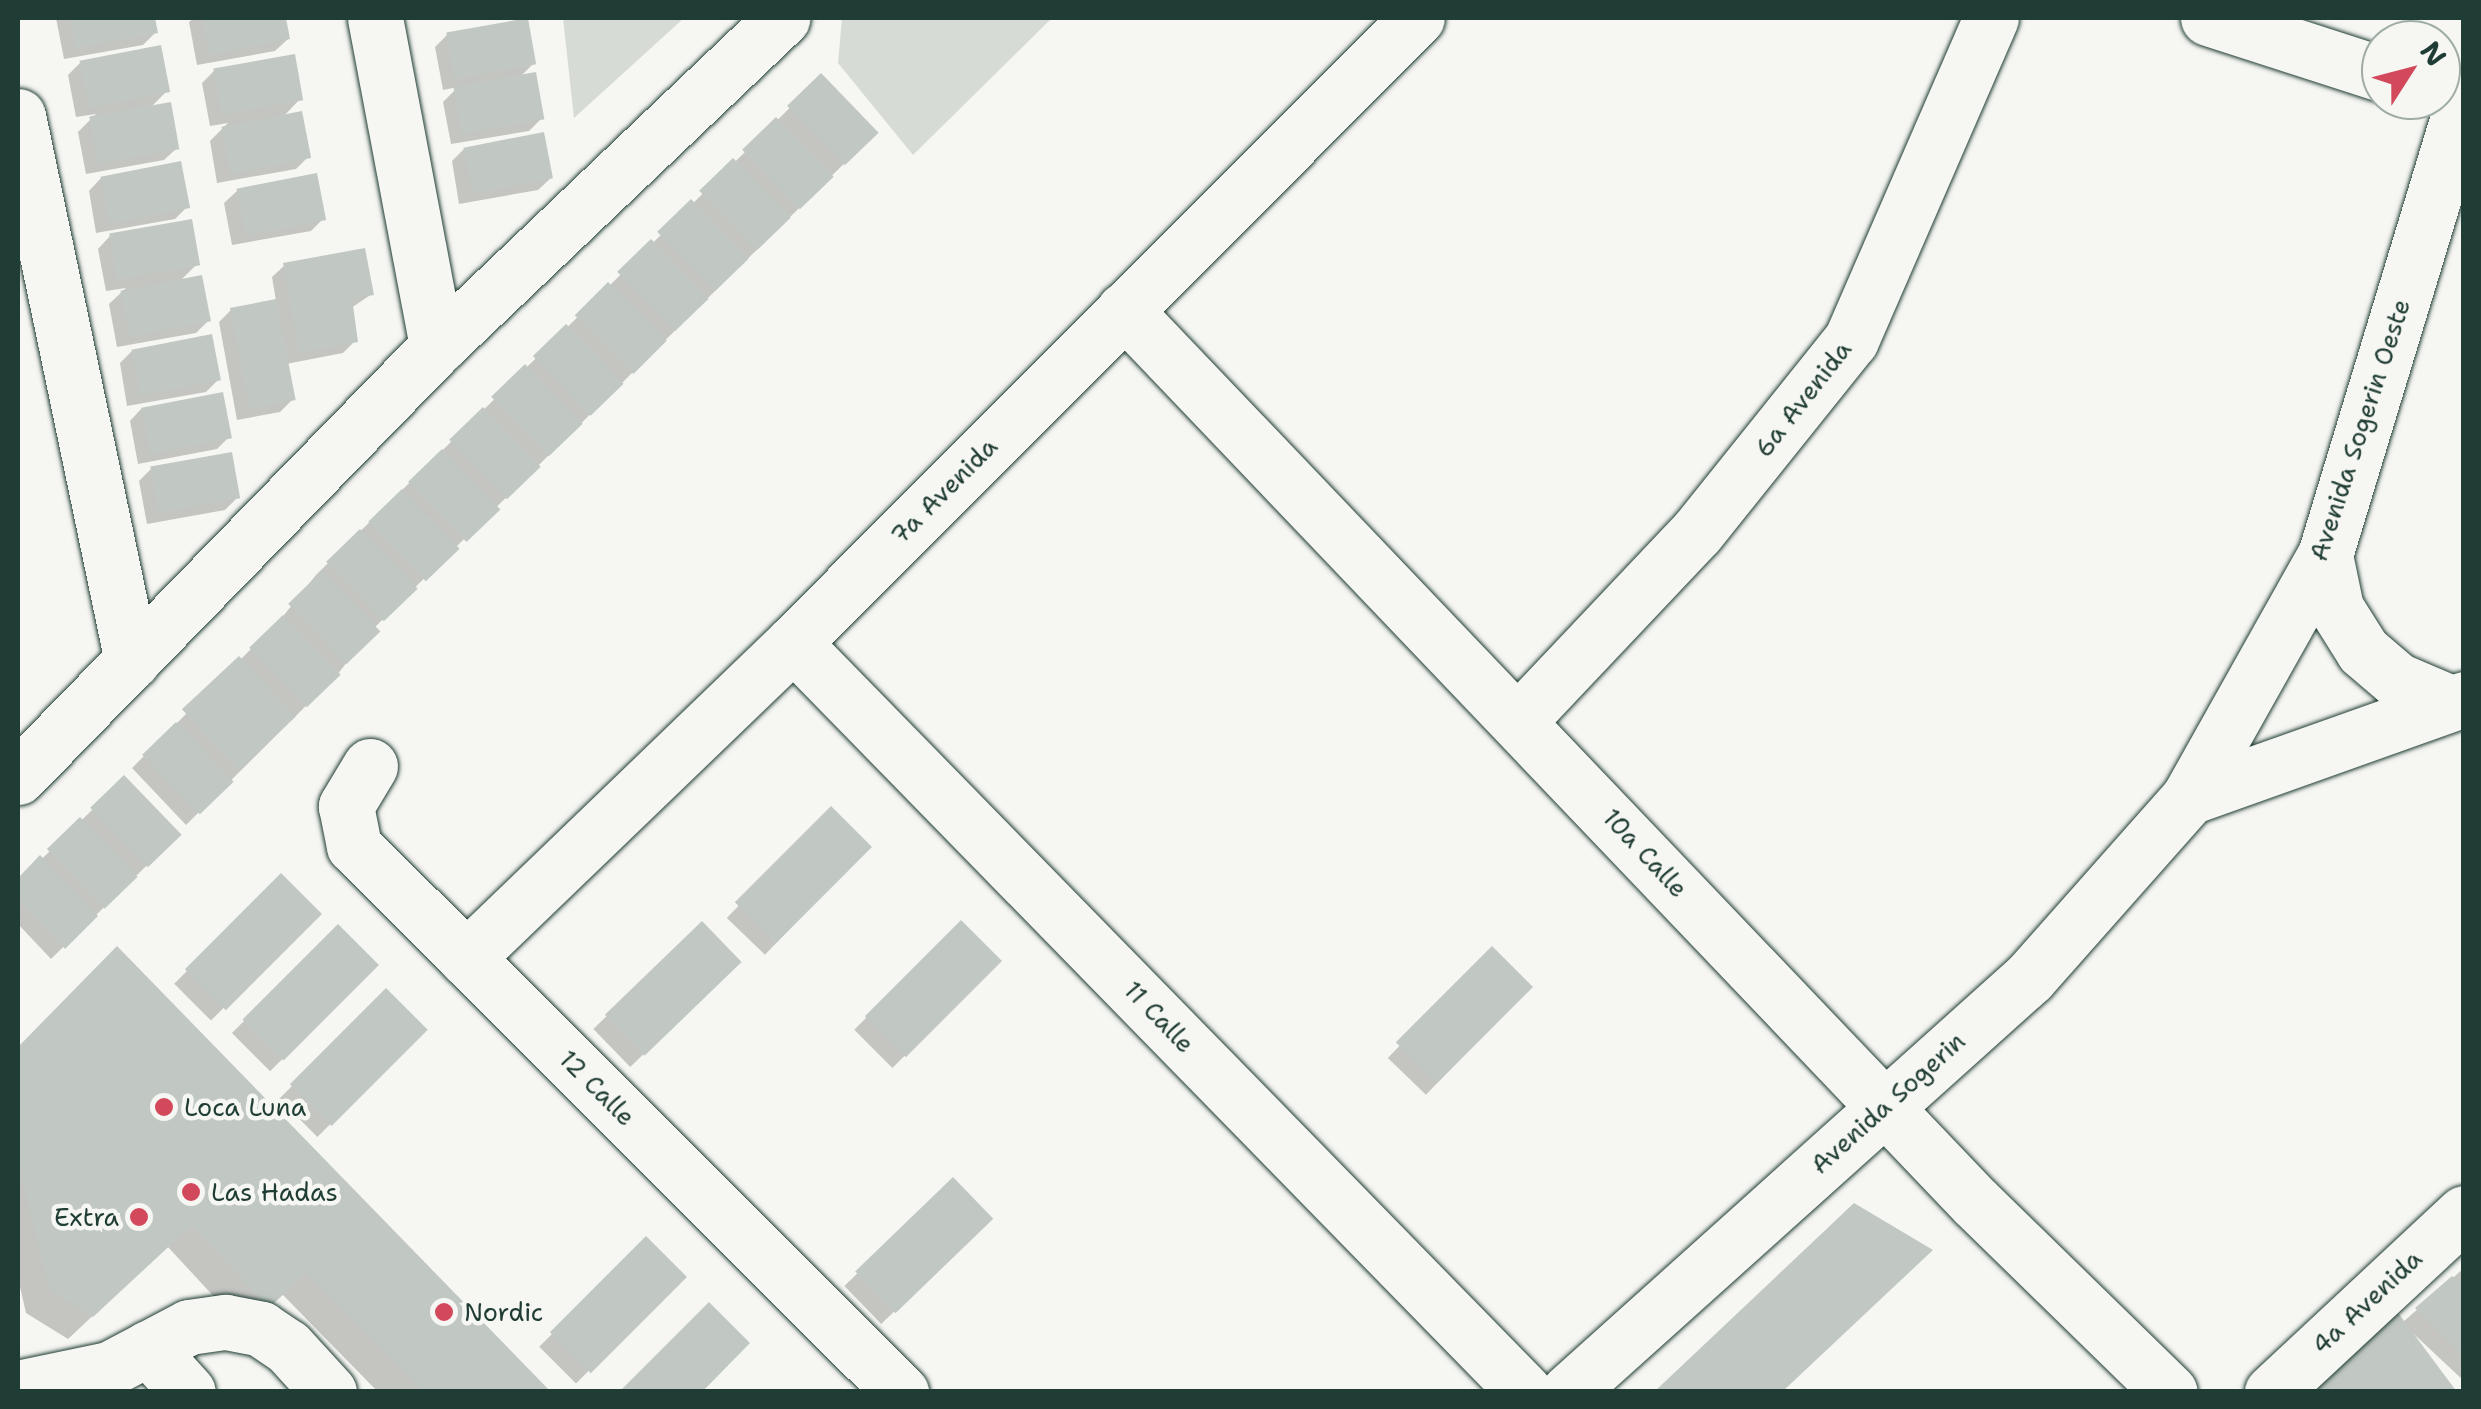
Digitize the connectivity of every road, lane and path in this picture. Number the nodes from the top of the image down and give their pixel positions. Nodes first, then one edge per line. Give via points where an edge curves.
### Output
1 (374, 18) edge
2 (782, 18) edge
3 (1417, 18) edge
4 (1992, 18) edge
5 (2208, 18) edge
6 (2361, 68) edge
7 (2463, 100) edge
8 (18, 116) edge
9 (1124, 310) junction
10 (438, 347) junction
11 (2324, 555) junction
12 (793, 642) junction
13 (132, 662) junction
14 (2454, 700) edge
15 (82, 714) junction
16 (1520, 719) junction
17 (18, 736) edge
18 (370, 766) dead end
19 (18, 777) edge
20 (2189, 796) junction
21 (466, 958) junction
22 (1884, 1105) junction
23 (2464, 1214) edge
24 (83, 1378) edge
25 (188, 1392) edge
26 (329, 1392) edge
27 (901, 1392) edge
28 (1525, 1392) edge
29 (1568, 1392) edge
30 (2170, 1392) edge
31 (2272, 1392) edge

1 - 10 street
2 - 10 street
3 - 9 street, 7a Avenida
4 - 16 street, 6a Avenida via 1852,340 1697,532
5 - 6 street
7 - 11 street, Avenida Sogerin Oeste
8 - 13 street
9 - 12 street, 7a Avenida
9 - 16 street, 10a Calle
10 - 13 street
11 - 14 street via 2336,608 2364,652 2397,680
11 - 20 street, Avenida Sogerin Oeste
12 - 21 street, 7a Avenida
12 - 28 street, 11 Calle
13 - 15 street
14 - 20 street
15 - 17 street
15 - 19 street
16 - 22 street, 10a Calle
18 - 21 street, 12 Calle via 346,806 354,846
20 - 22 street, Avenida Sogerin via 2030,977
21 - 27 street, 12 Calle
22 - 29 street, Avenida Sogerin
22 - 30 street, 10a Calle
23 - 31 street, 4a Avenida
24 - 25 street
24 - 26 street via 189,1327 226,1322 260,1329

